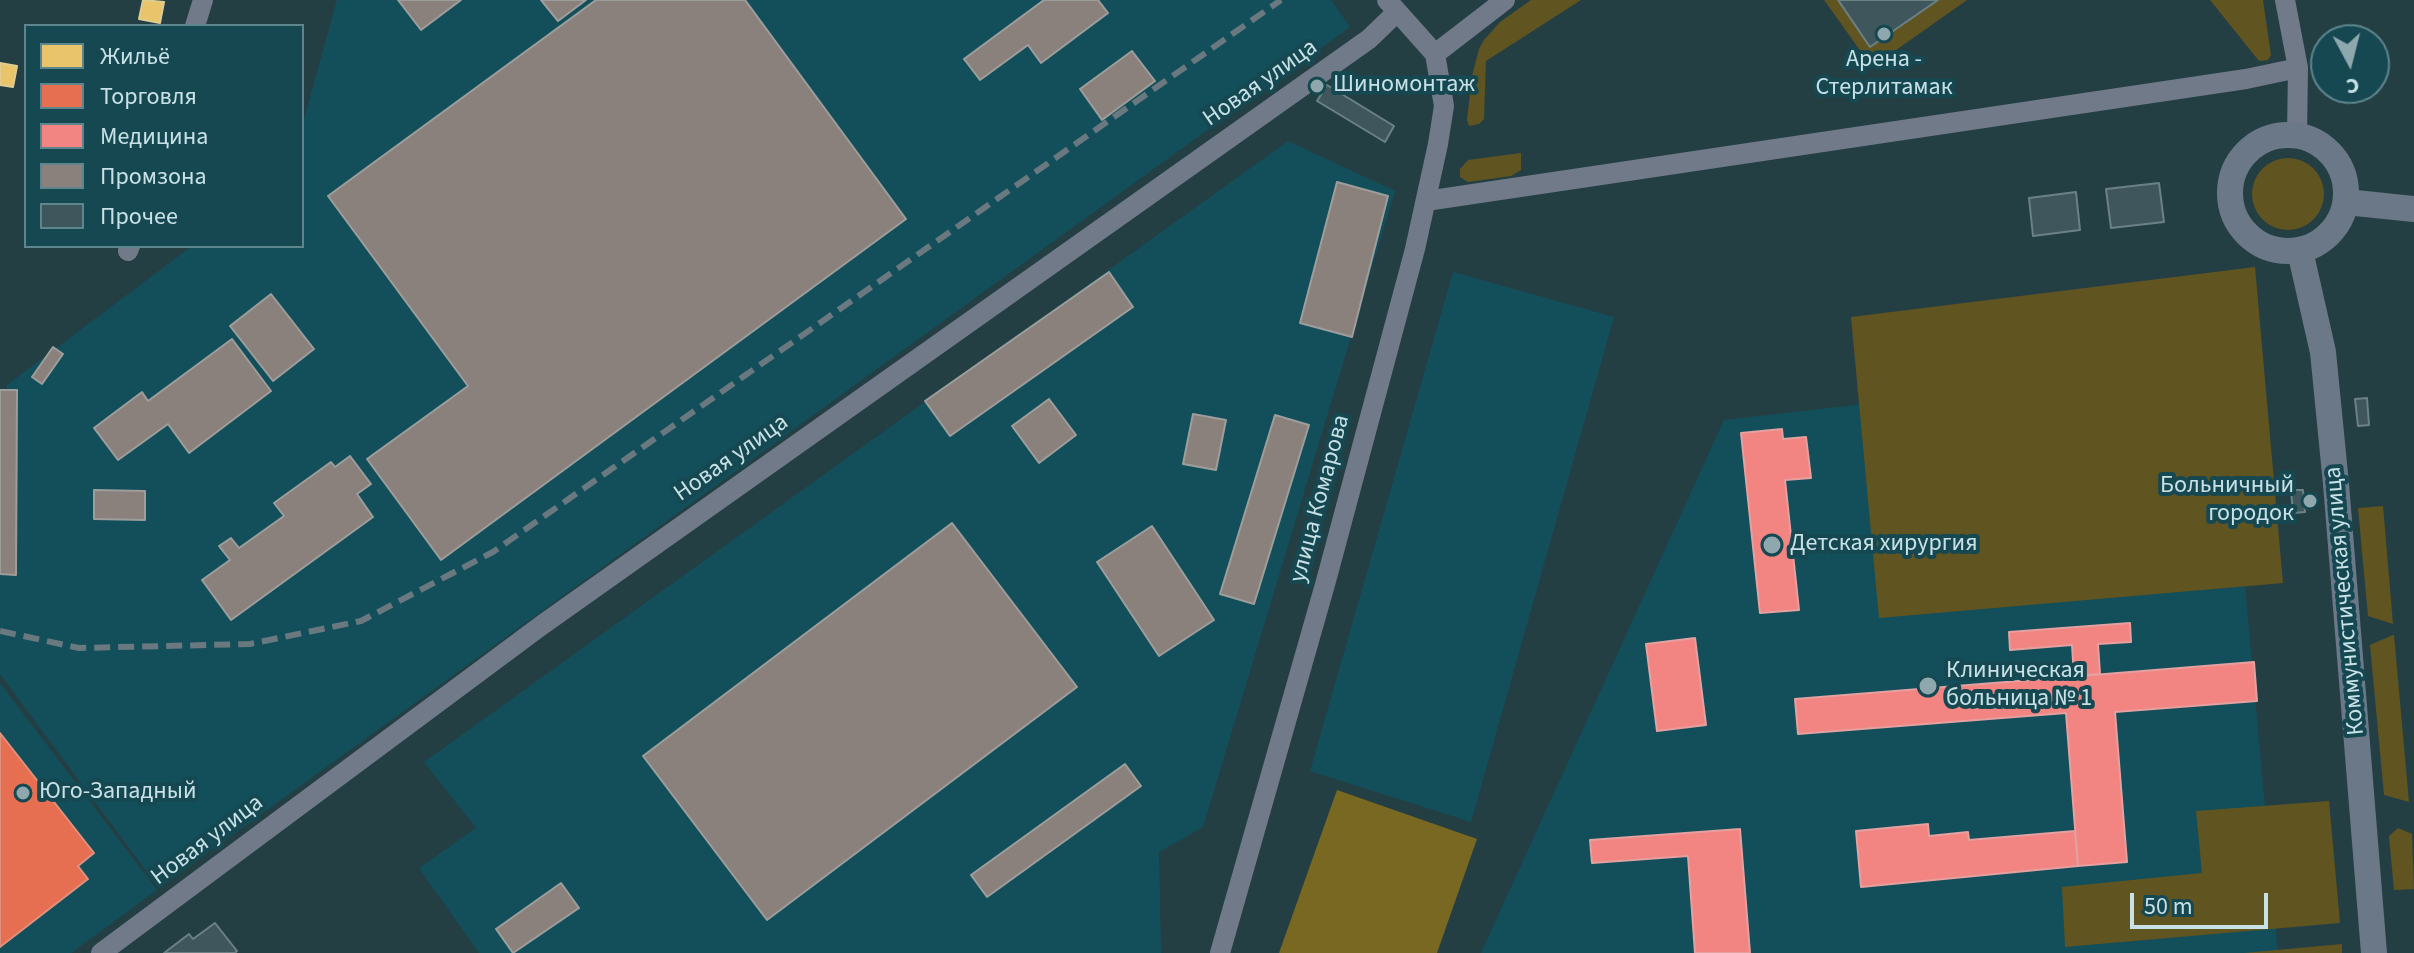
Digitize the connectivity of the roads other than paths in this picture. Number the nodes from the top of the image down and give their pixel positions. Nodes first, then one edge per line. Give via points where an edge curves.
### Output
1 (203, 0) edge
2 (1505, 0) edge
3 (2285, 0) edge
4 (1392, 6) edge
5 (196, 24) edge
6 (1435, 54) junction
7 (2298, 68) junction
8 (2297, 136) junction
9 (1426, 201) junction
10 (2346, 202) junction
11 (2414, 209) edge
12 (2300, 251) junction
13 (101, 953) edge
14 (1220, 953) edge
15 (2374, 953) edge

1 - 5 street
2 - 6 street
3 - 7 street
4 - 6 street
4 - 13 street, Новая улица via 1369,39 542,625
6 - 9 street, улица Комарова via 1444,106
7 - 8 street
7 - 9 street
8 - 10 main road via 2312,140 2336,159
8 - 12 main road via 2277,136 2246,152 2235,166 2229,201 2234,218 2256,242 2270,249
9 - 14 street, улица Комарова
10 - 11 main road
10 - 12 main road via 2325,238
12 - 15 main road, Коммунистическая улица via 2323,352

